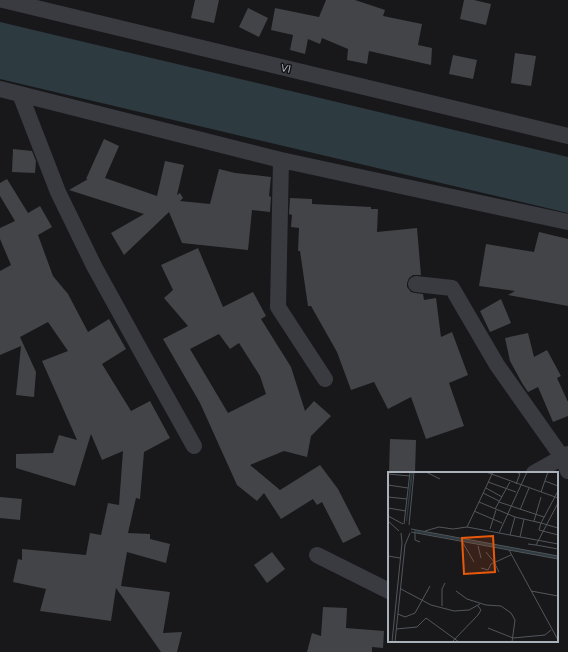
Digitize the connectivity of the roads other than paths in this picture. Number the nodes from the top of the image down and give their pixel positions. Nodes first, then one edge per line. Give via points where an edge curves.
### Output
1 (3, 0) edge
2 (0, 89) edge
3 (20, 94) junction
4 (568, 136) edge
5 (281, 160) junction
6 (568, 222) edge
7 (416, 284) dead end
8 (325, 379) dead end
9 (194, 446) dead end
10 (566, 461) edge
11 (537, 472) edge
12 (317, 555) dead end
13 (388, 590) edge

1 - 4 street, V1
2 - 3 street
3 - 5 street
3 - 9 street via 58,192 94,266
5 - 6 street
5 - 8 street via 278,307
7 - 10 street via 452,288 497,365
10 - 11 street
12 - 13 street

